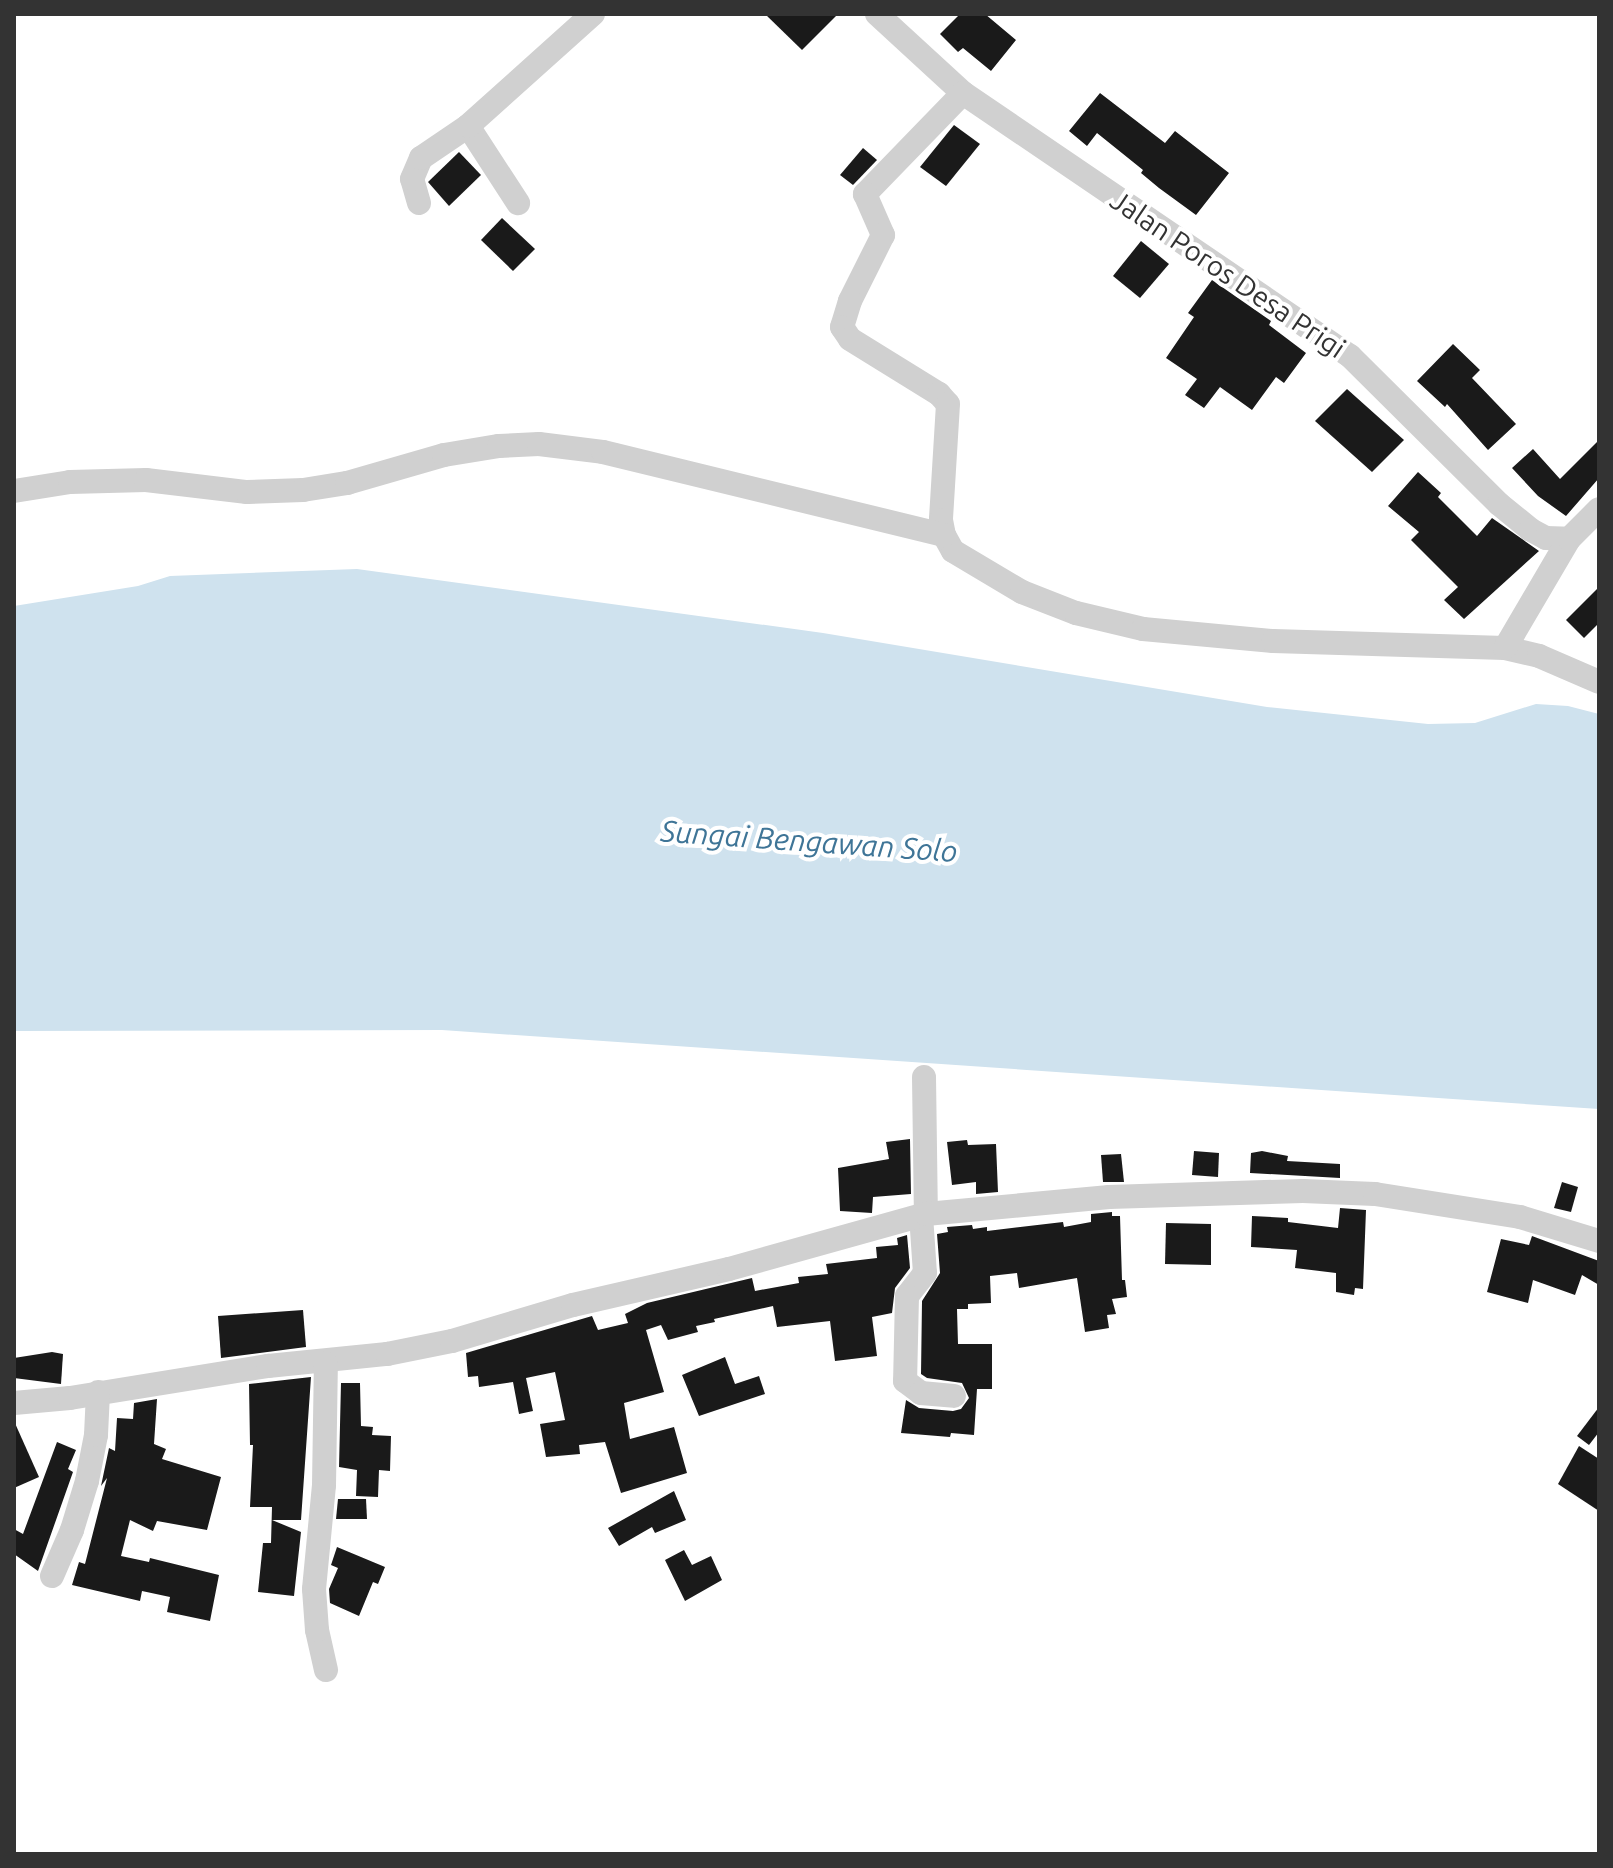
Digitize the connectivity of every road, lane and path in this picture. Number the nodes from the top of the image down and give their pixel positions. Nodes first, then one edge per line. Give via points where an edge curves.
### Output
1 (593, 14) edge
2 (877, 14) edge
3 (963, 93) junction
4 (468, 126) junction
5 (419, 203) dead end
6 (518, 203) dead end
7 (14, 491) edge
8 (1597, 515) edge
9 (944, 535) junction
10 (1569, 539) junction
11 (1505, 648) junction
12 (1599, 682) edge
13 (924, 1077) dead end
14 (923, 1214) junction
15 (1599, 1241) edge
16 (326, 1363) junction
17 (98, 1392) junction
18 (954, 1396) dead end
19 (14, 1403) edge
20 (52, 1576) dead end
21 (326, 1670) dead end

1 - 4 street
2 - 3 street, Jalan Poros Desa Prigi
3 - 9 street via 865,194 883,235 842,322 850,339 948,404
3 - 10 street, Jalan Poros Desa Prigi via 1314,329 1350,356 1499,504 1546,538
4 - 5 street via 421,158 412,179
4 - 6 street
7 - 9 street via 70,482 146,480 247,492 303,490 444,455 539,444 603,452
8 - 10 street
9 - 11 street via 967,562 1022,592 1076,613 1143,629 1273,641
10 - 11 street
11 - 12 street via 1539,656
13 - 14 street
14 - 15 street via 1109,1197 1303,1191 1375,1194 1520,1217
14 - 16 street via 452,1341
14 - 18 street via 925,1273 907,1296 905,1381 921,1393
16 - 17 street via 268,1366
16 - 21 street via 324,1485 314,1589
17 - 19 street
17 - 20 street via 87,1481

